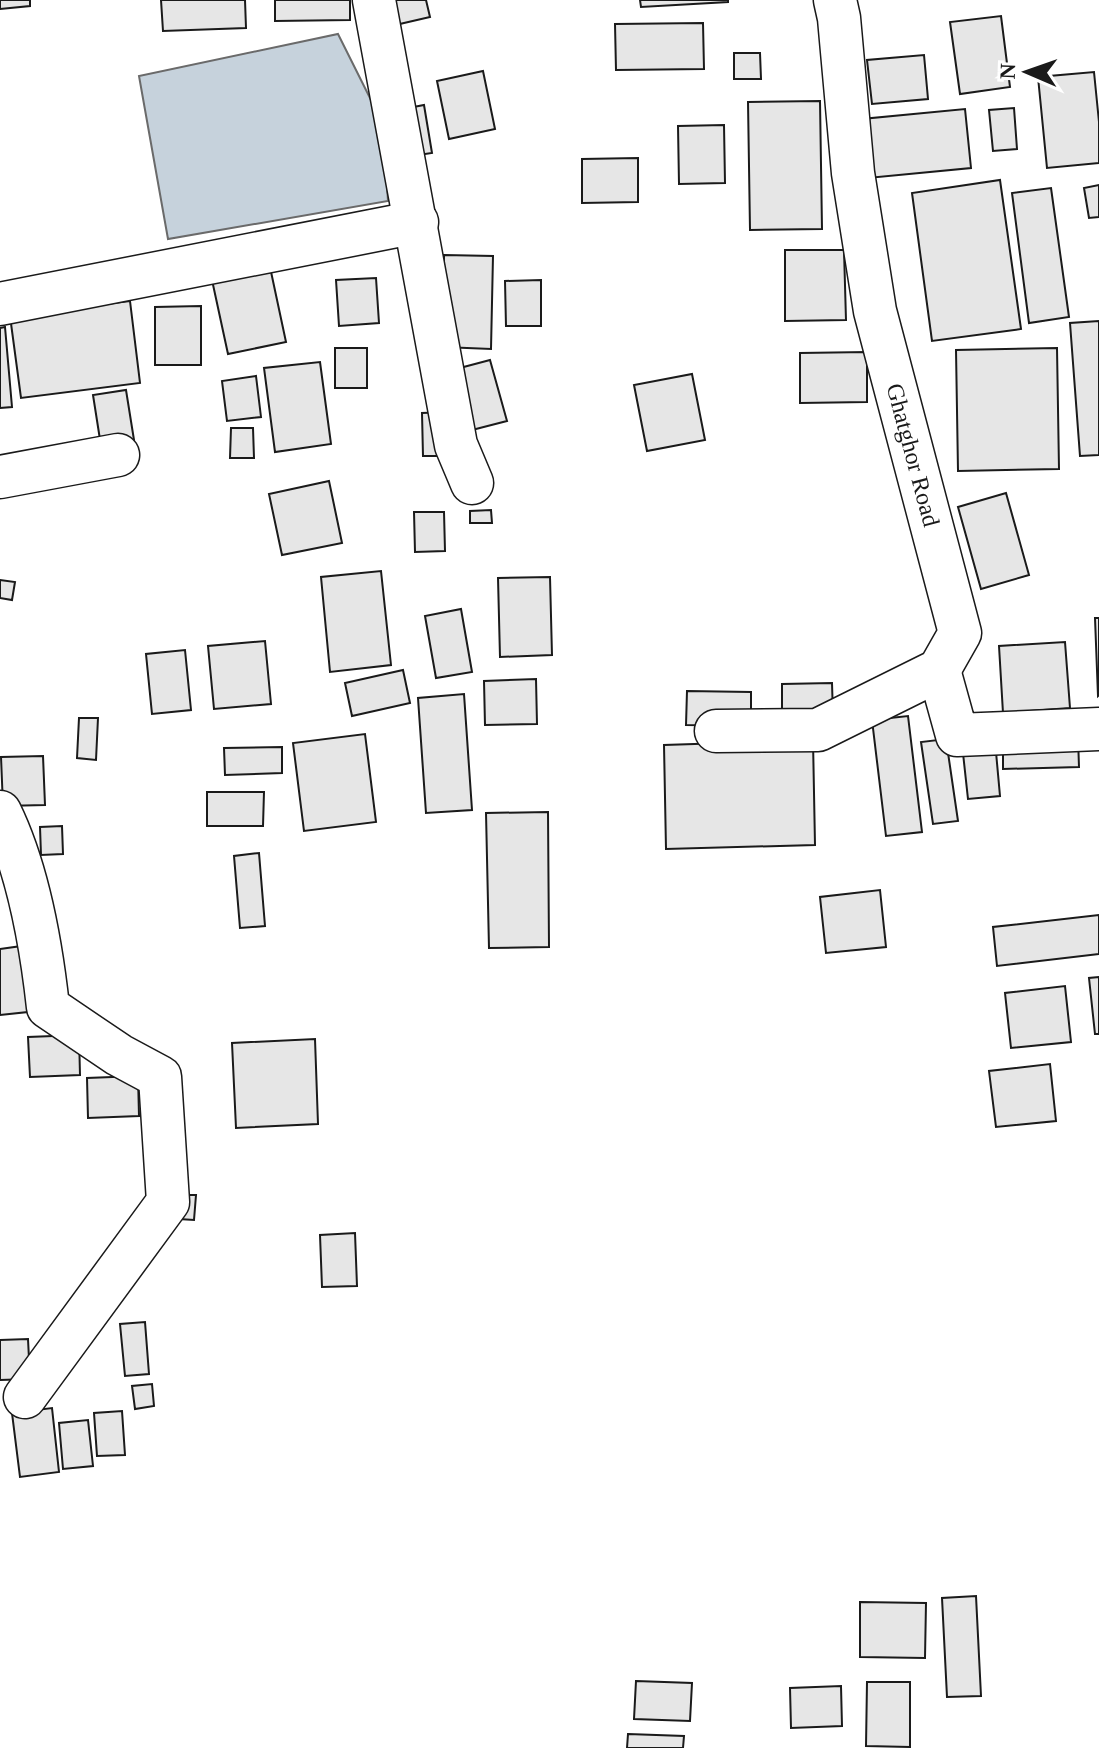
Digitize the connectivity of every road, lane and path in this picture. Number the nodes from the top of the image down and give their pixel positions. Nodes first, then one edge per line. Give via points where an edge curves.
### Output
1 (374, 0) edge
2 (835, 0) edge
3 (417, 222) junction
4 (0, 304) edge
5 (118, 455) dead end
6 (0, 477) edge
7 (472, 483) dead end
8 (939, 670) junction
9 (1099, 729) edge
10 (716, 731) dead end
11 (0, 812) edge
12 (25, 1397) dead end

1 - 3 street
2 - 8 street, Ghatghor Road via 853,173 875,311 960,633
3 - 4 street
3 - 7 street via 456,445
5 - 6 street
8 - 9 street via 957,735
8 - 10 street via 818,730
11 - 12 street via 15,841 48,1007 160,1077 168,1202

